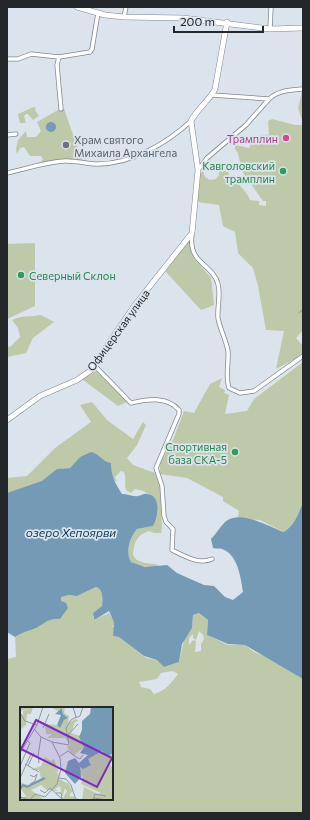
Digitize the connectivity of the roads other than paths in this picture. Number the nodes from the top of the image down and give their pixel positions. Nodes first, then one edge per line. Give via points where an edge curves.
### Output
1 (77, 7) edge
2 (126, 7) edge
3 (271, 7) edge
4 (98, 13) junction
5 (124, 17) junction
6 (227, 22) junction
7 (303, 28) edge
8 (270, 29) junction
9 (59, 57) junction
10 (7, 59) edge
11 (303, 89) edge
12 (212, 95) junction
13 (269, 99) junction
14 (61, 109) dead end
15 (191, 121) junction
16 (16, 134) dead end
17 (7, 135) edge
18 (198, 170) junction
19 (7, 173) edge
20 (192, 233) junction
21 (303, 356) edge
22 (94, 365) junction
23 (7, 420) edge
24 (212, 559) dead end

1 - 4 street
2 - 5 street
3 - 8 street
4 - 5 street
4 - 9 street via 90,52
5 - 6 street
6 - 8 street
6 - 12 street via 219,77
7 - 8 street
9 - 10 street via 30,54 18,59
9 - 14 street via 57,65
11 - 13 street via 283,91
12 - 13 street
12 - 15 street via 194,114
13 - 18 street via 246,125 207,158
15 - 18 street
15 - 19 street via 174,137 137,155 117,161 97,164 66,160
16 - 17 street
18 - 20 street
20 - 21 street via 191,240 198,261 218,283 219,320 228,351 229,388 240,393 254,391
20 - 22 street, Офицерская улица via 135,305
22 - 23 street, Офицерская улица via 85,375 40,396
22 - 24 street via 130,403 156,399 177,408 180,414 156,468 162,486 164,516 172,529 172,550 195,560

